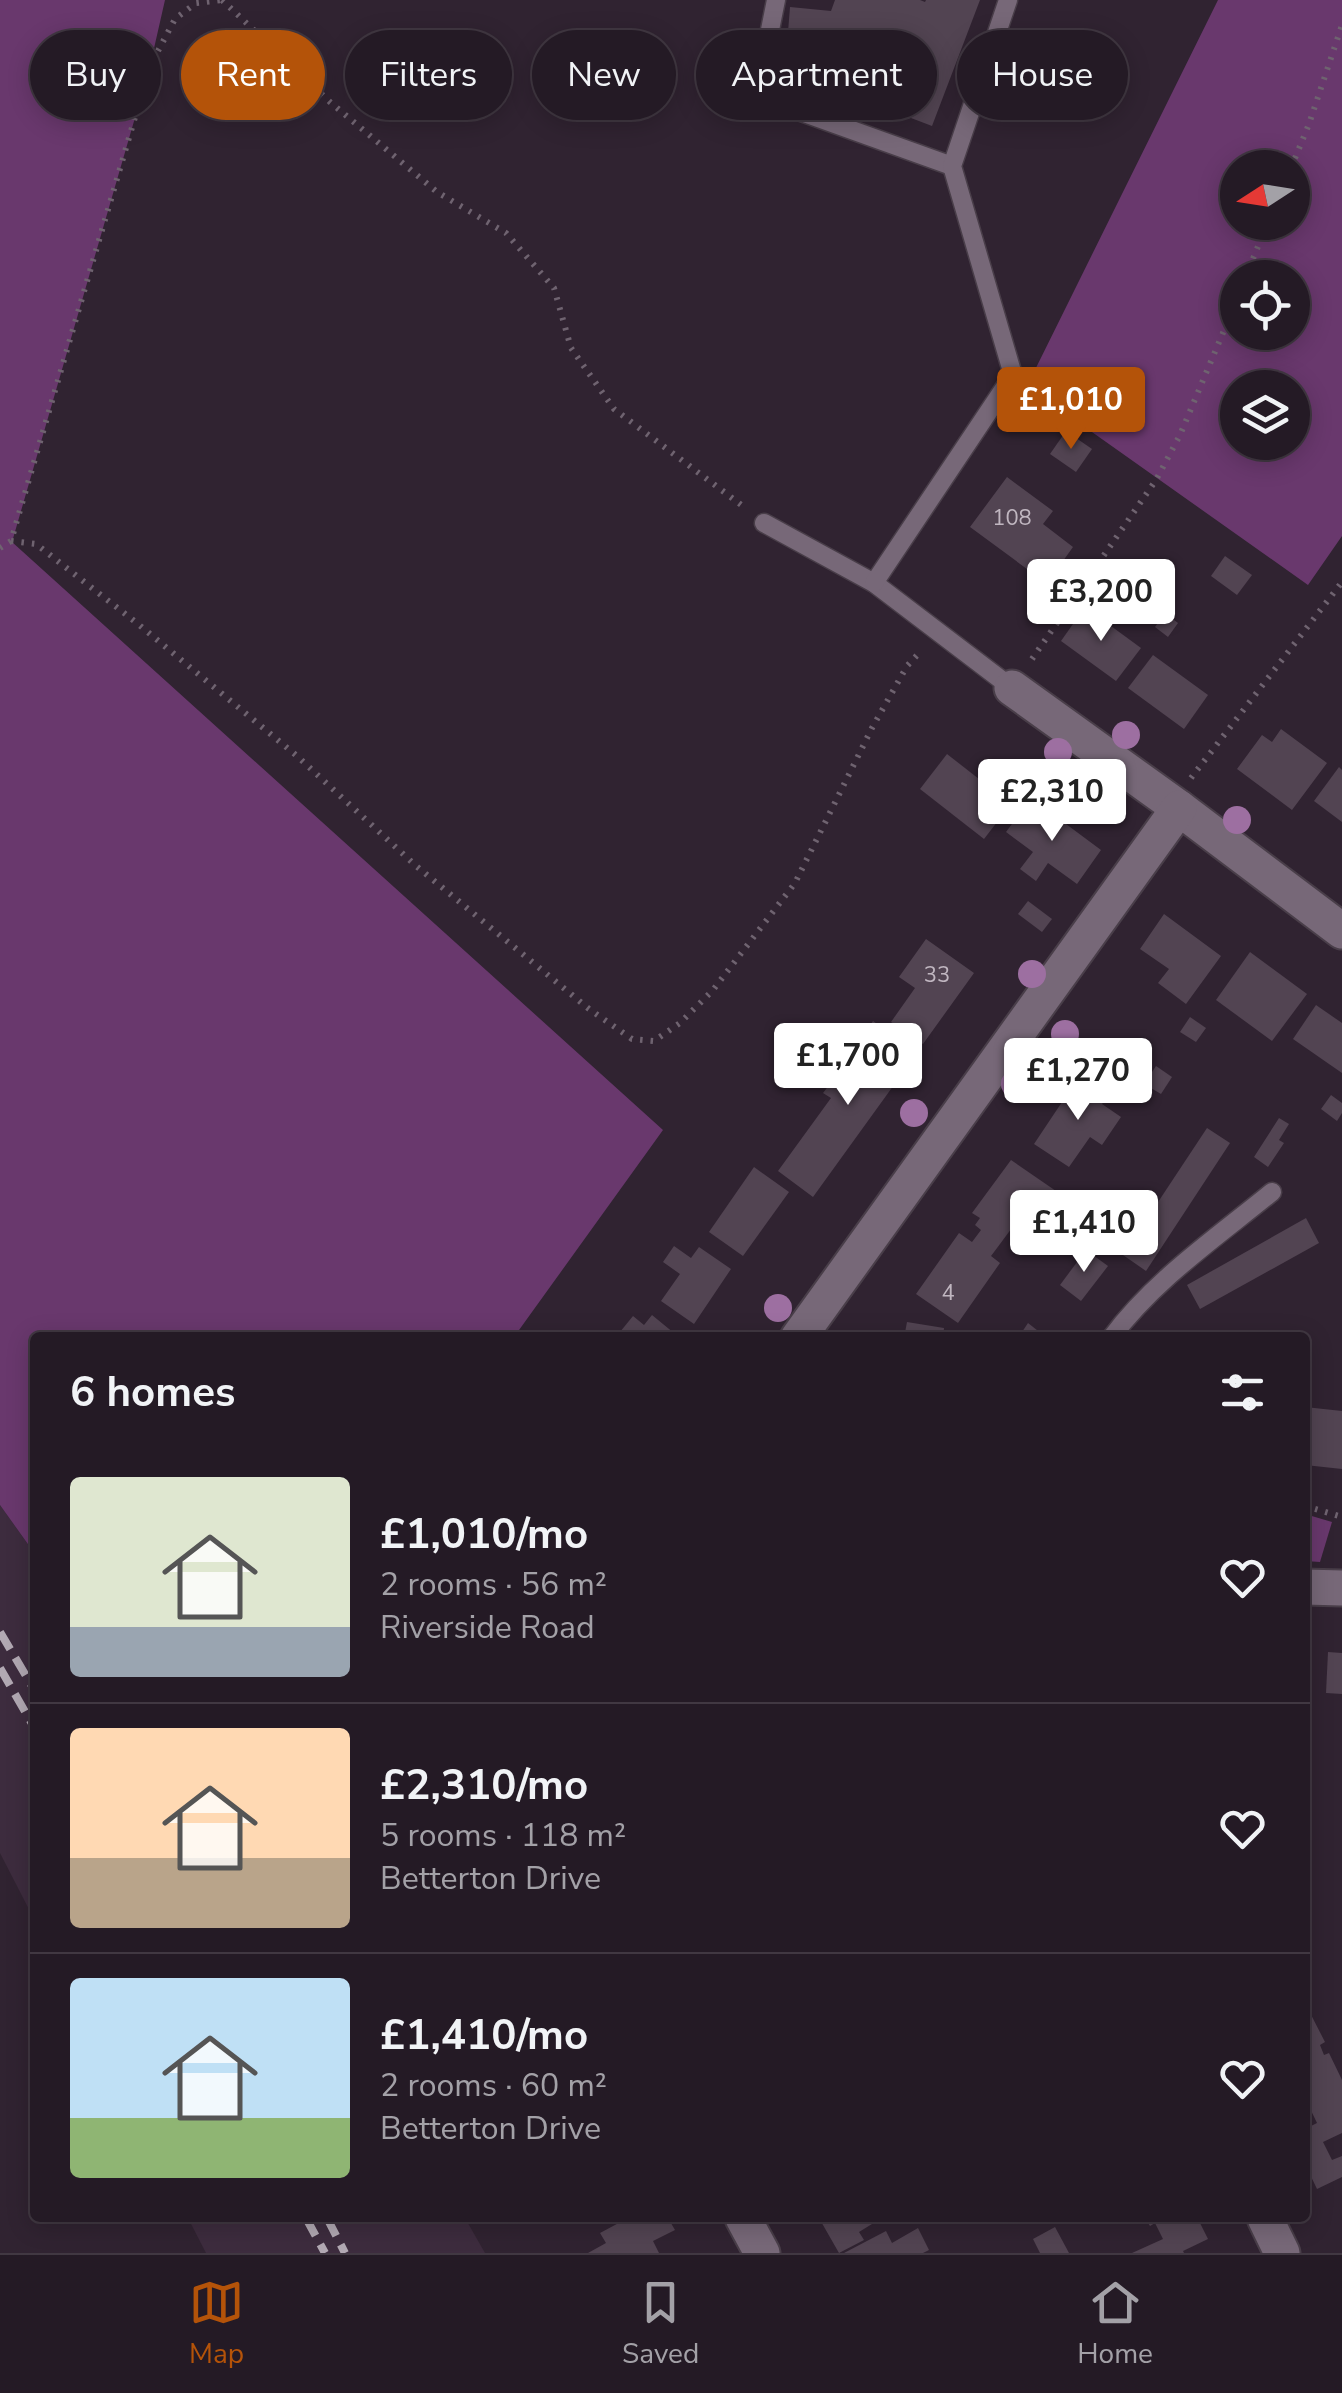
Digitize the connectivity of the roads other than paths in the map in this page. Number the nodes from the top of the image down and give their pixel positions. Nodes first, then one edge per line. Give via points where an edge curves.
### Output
1 (776, 0) edge
2 (1008, 0) edge
3 (952, 166) junction
4 (764, 523) road end
5 (874, 583) junction
6 (1012, 688) joint
7 (1175, 805) junction
8 (1342, 932) edge
9 (1272, 1192) dead end
10 (802, 1332) edge
11 (1116, 1332) edge
12 (1310, 1587) edge
13 (1342, 1588) edge
14 (745, 2222) edge
15 (1267, 2222) edge
16 (762, 2253) edge
17 (1282, 2253) edge

1 - 3 lane via 763,65 782,105
2 - 3 lane
3 - 5 lane via 1014,375
4 - 5 lane
5 - 6 lane
6 - 7 street
7 - 8 street
7 - 10 street
9 - 11 lane via 1164,1281
12 - 13 street
14 - 16 street
15 - 17 street

